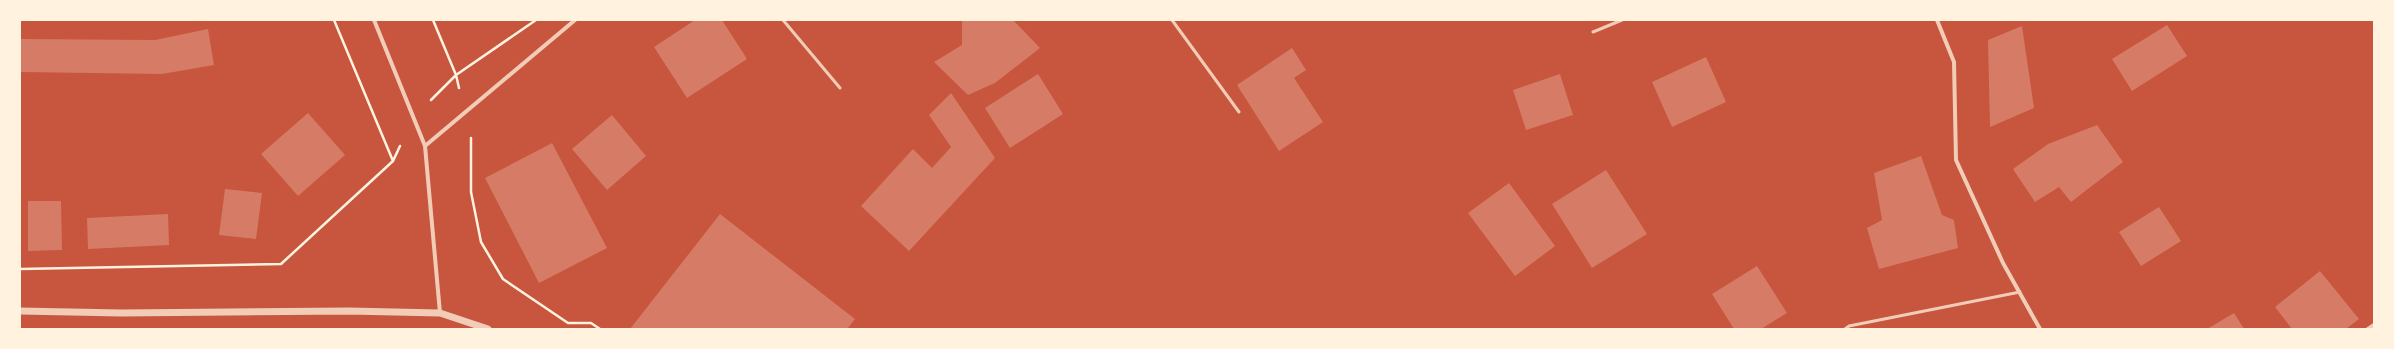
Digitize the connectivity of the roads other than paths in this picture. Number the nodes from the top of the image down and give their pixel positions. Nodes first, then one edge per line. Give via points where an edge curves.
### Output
1 (374, 20) edge
2 (575, 20) edge
3 (783, 20) edge
4 (1172, 20) edge
5 (1622, 20) edge
6 (1937, 20) edge
7 (1593, 32) dead end
8 (840, 88) dead end
9 (1239, 112) dead end
10 (425, 146) junction
11 (2020, 292) junction
12 (20, 311) edge
13 (440, 313) junction
14 (2374, 325) edge
15 (488, 329) edge
16 (1845, 329) edge
17 (2040, 329) edge
18 (2368, 329) edge

1 - 10 street
2 - 10 street
3 - 8 lane
4 - 9 lane
5 - 7 lane
6 - 11 street via 1954,62 1956,160 2003,262
10 - 13 street
11 - 16 lane via 1849,326
11 - 17 street
12 - 13 street via 121,314 349,311
13 - 15 street
14 - 18 street

